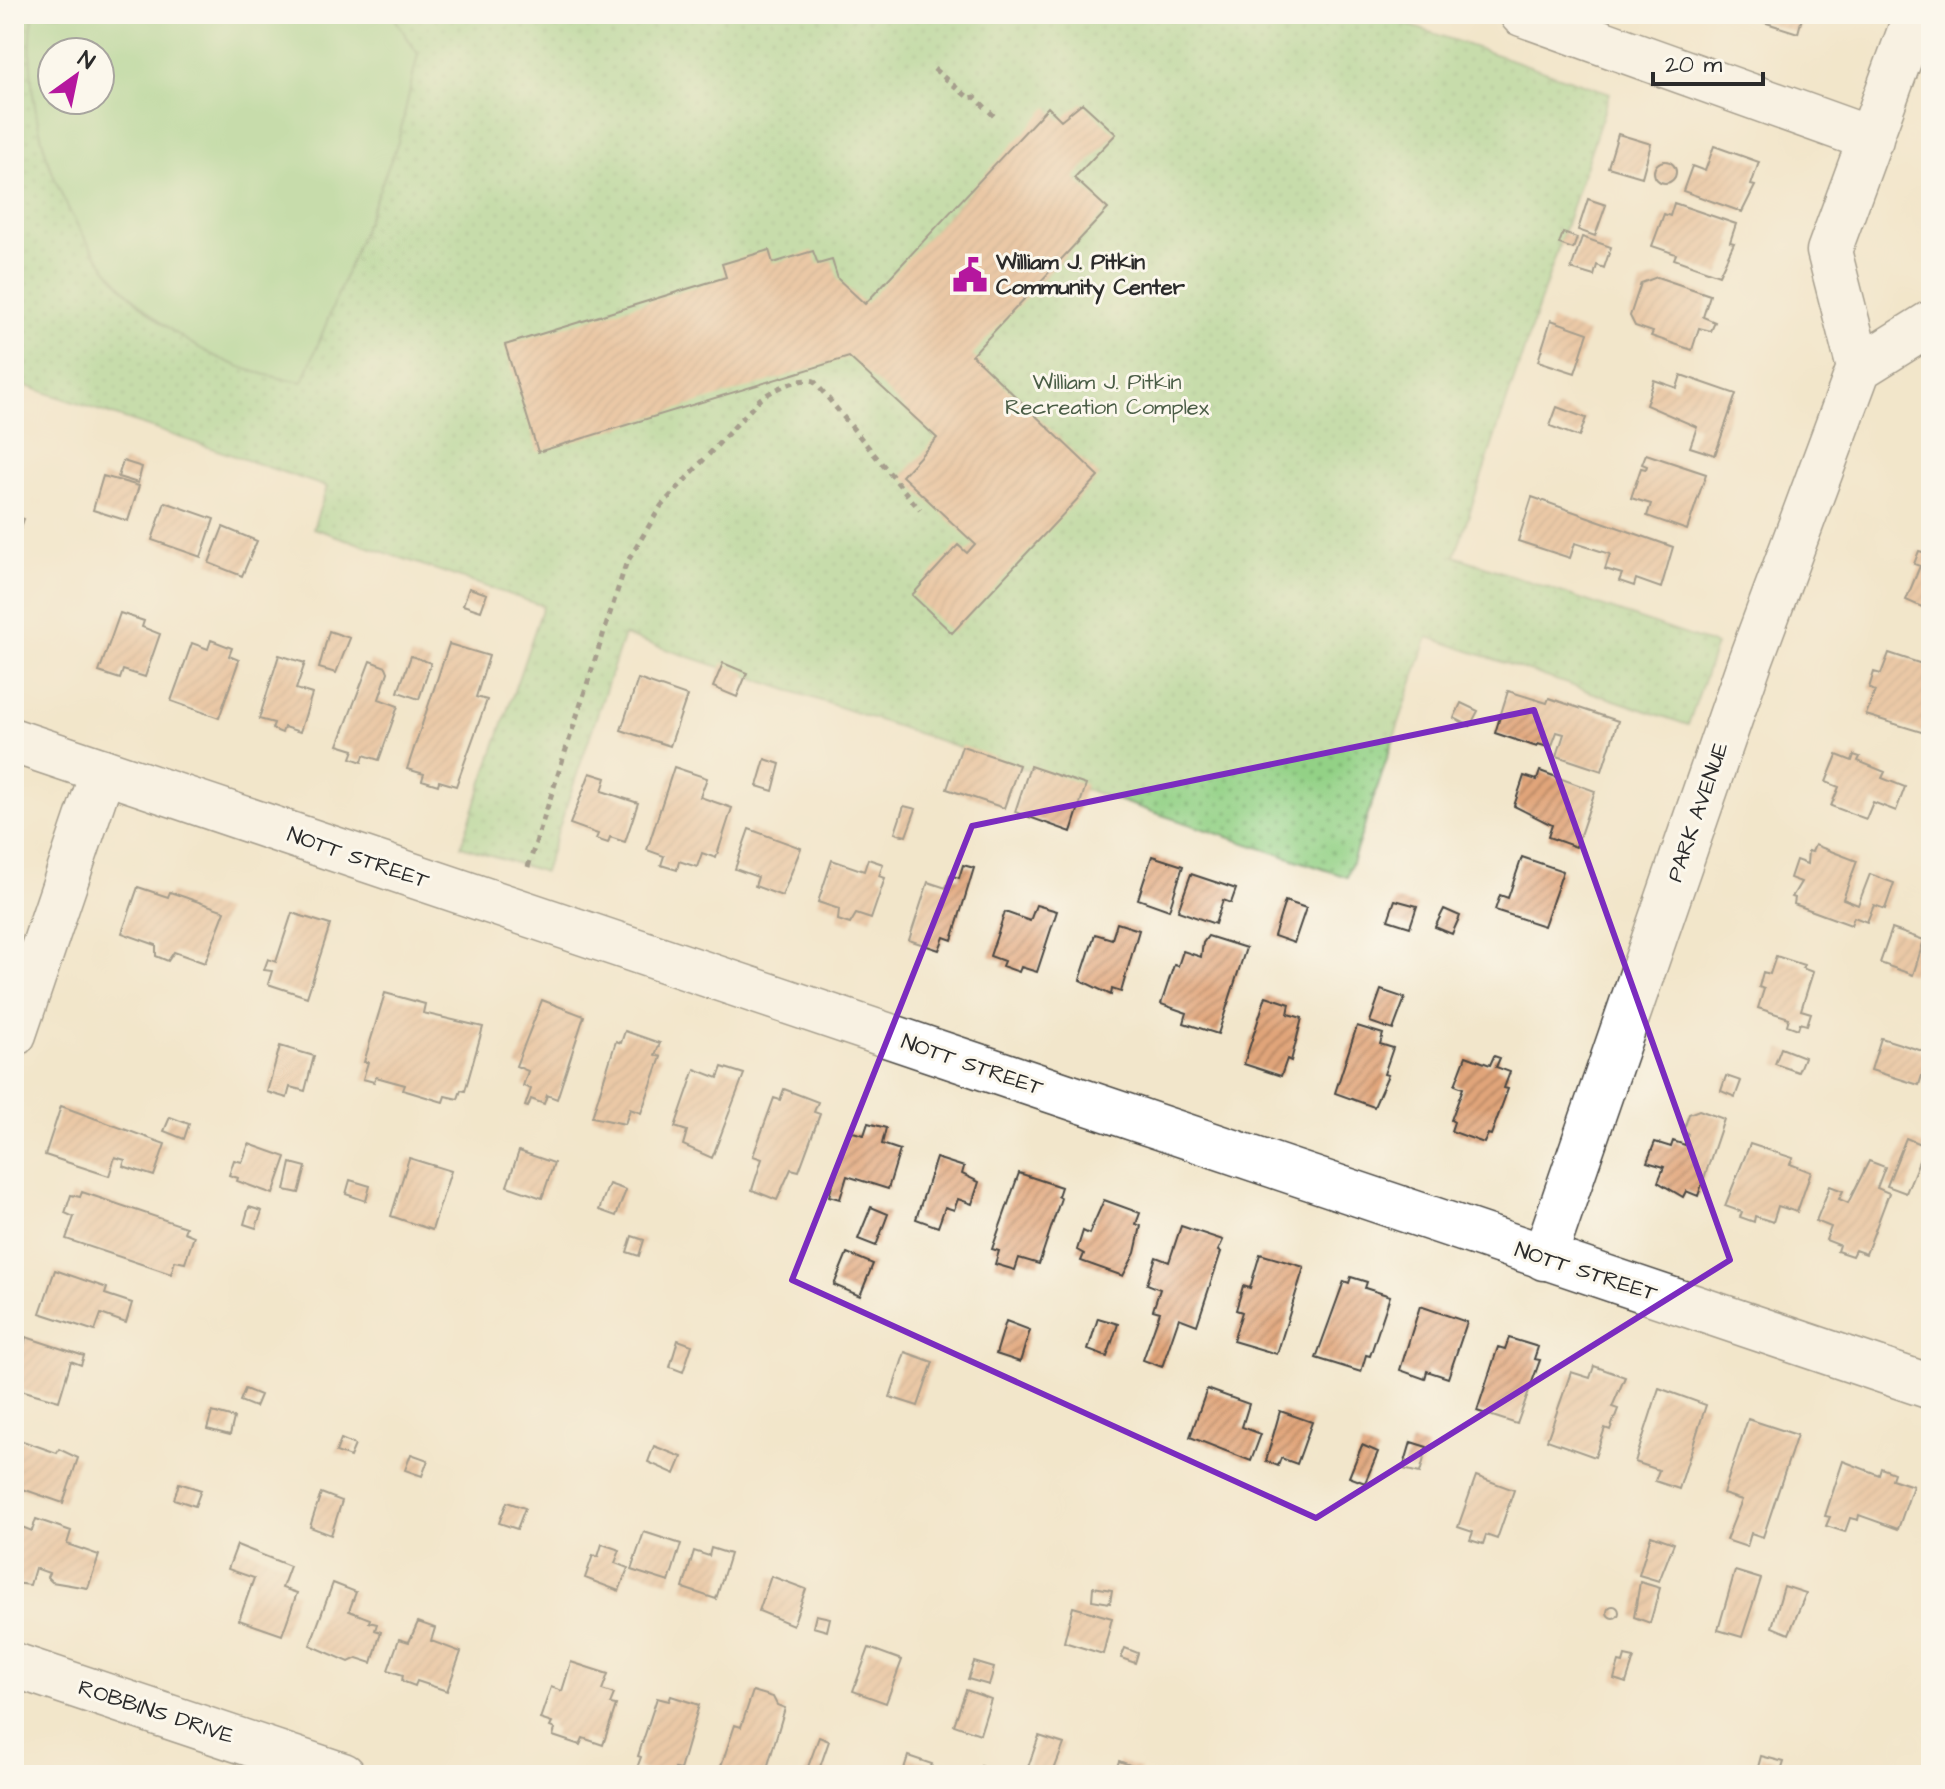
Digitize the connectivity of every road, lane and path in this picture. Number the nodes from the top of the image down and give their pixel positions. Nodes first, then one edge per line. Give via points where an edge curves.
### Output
1 (1522, 14) edge
2 (1916, 14) edge
3 (934, 69) dead end
4 (994, 116) dead end
5 (1871, 139) junction
6 (1931, 323) edge
7 (1859, 368) junction
8 (920, 510) dead end
9 (14, 741) edge
10 (103, 771) junction
11 (528, 867) dead end
12 (14, 1034) edge
13 (1544, 1258) junction
14 (1931, 1387) edge
15 (14, 1665) edge
16 (343, 1775) edge

1 - 5 street
2 - 5 street
3 - 4 path
5 - 7 street via 1829,251
6 - 7 street
7 - 13 street, PARK AVENUE via 1749,664
8 - 11 path via 814,381 783,387 760,399 661,506 632,553
9 - 10 street, NOTT STREET
10 - 12 street
10 - 13 street, NOTT STREET
13 - 14 street, NOTT STREET
15 - 16 street, ROBBINS DRIVE

